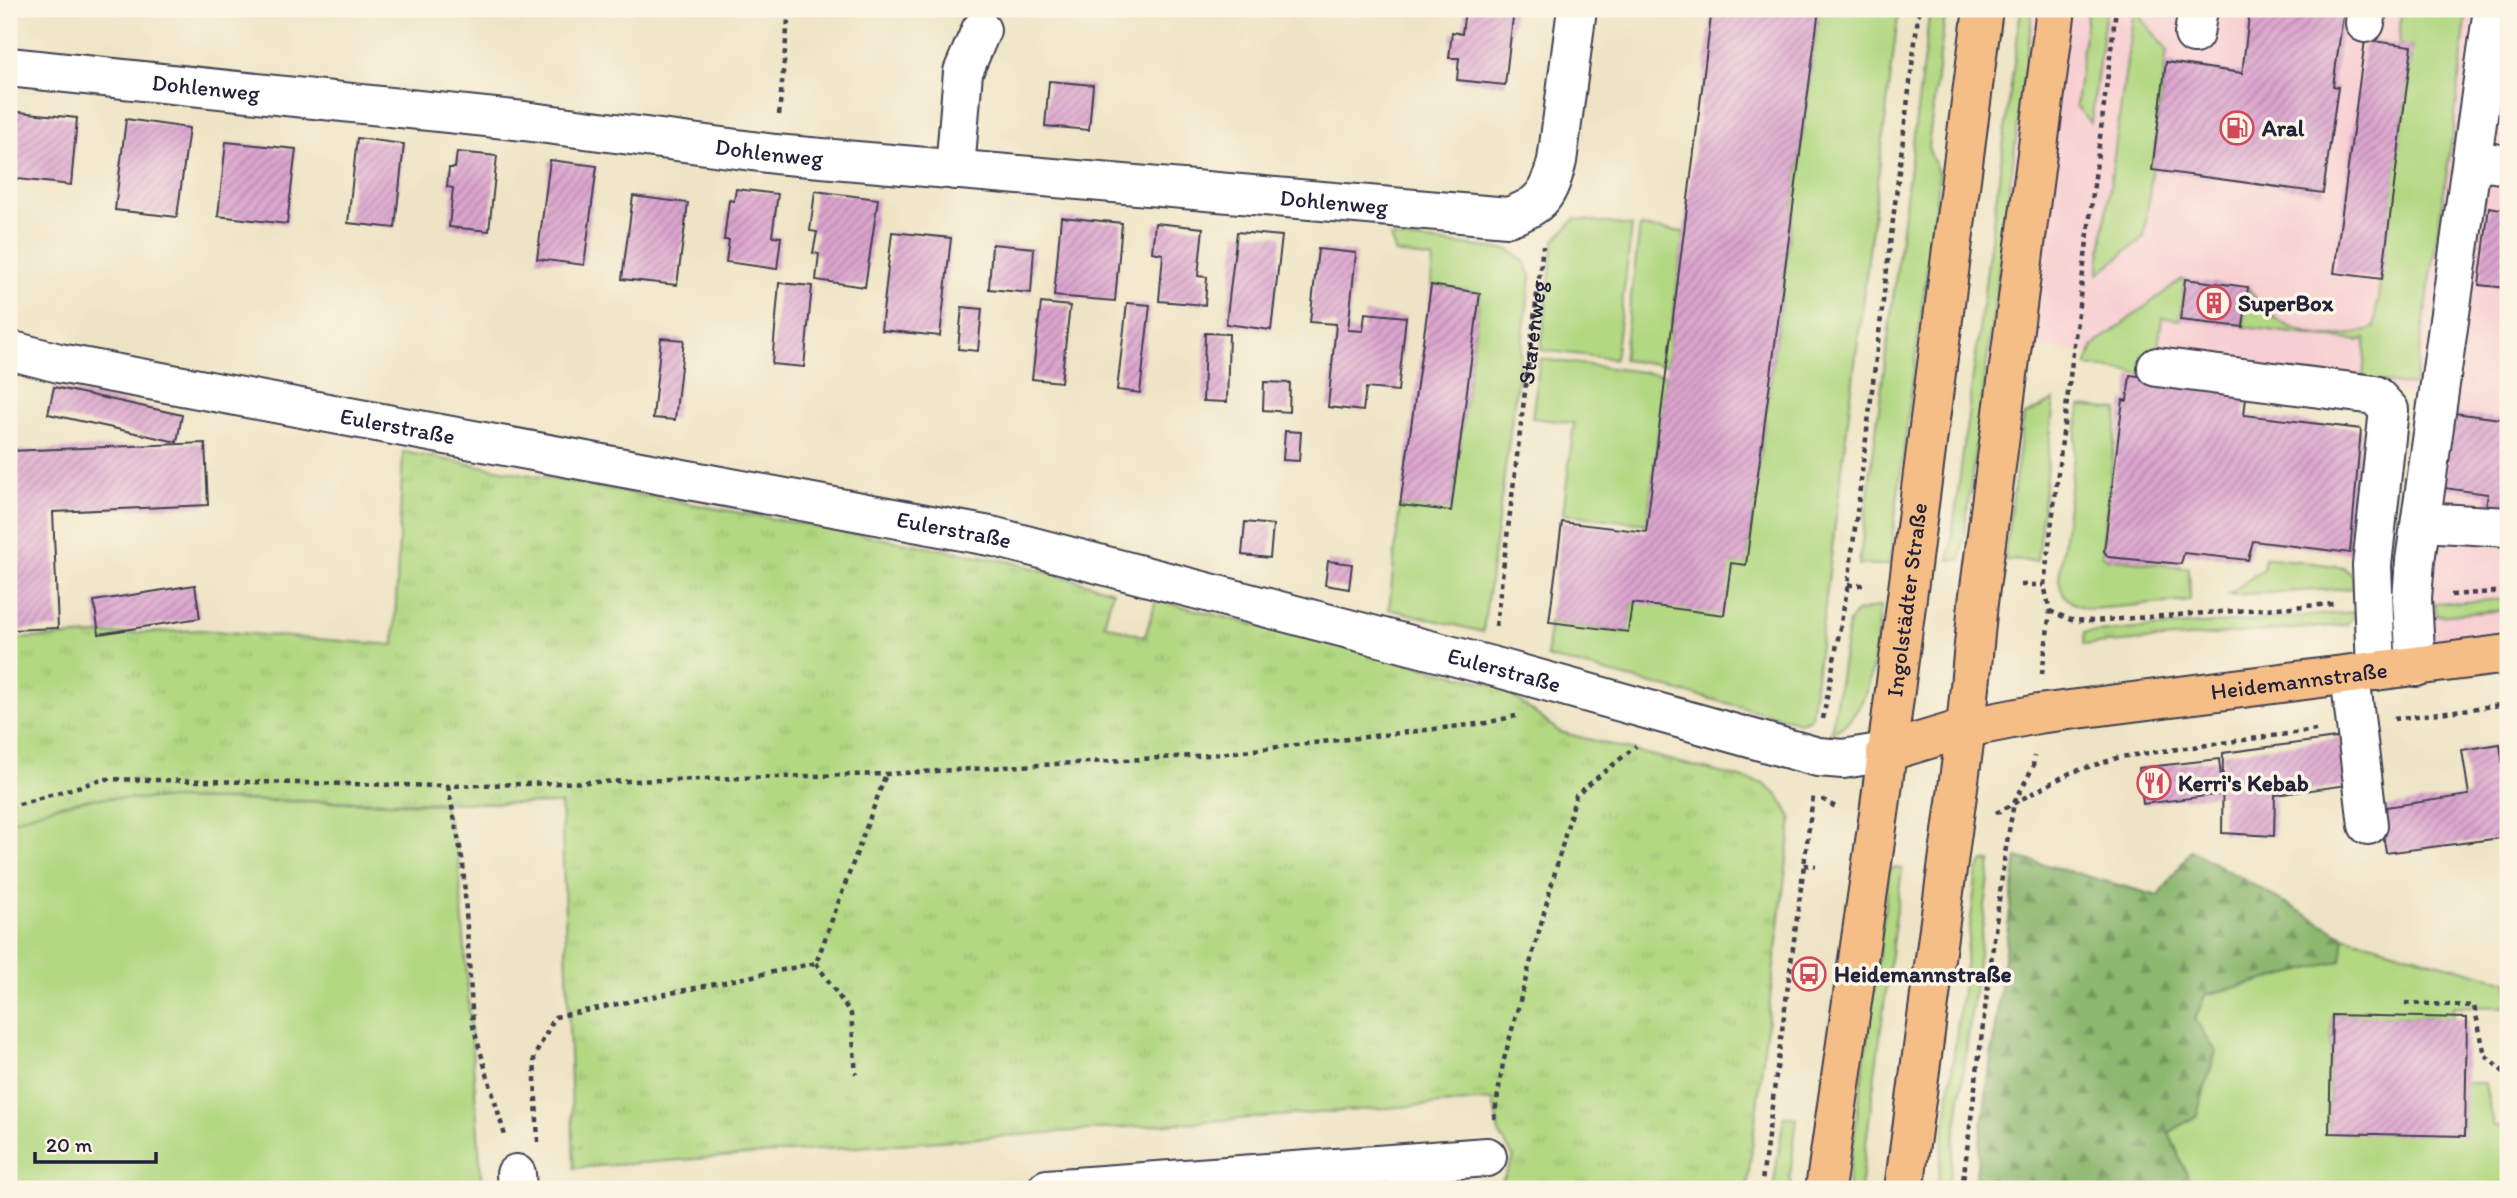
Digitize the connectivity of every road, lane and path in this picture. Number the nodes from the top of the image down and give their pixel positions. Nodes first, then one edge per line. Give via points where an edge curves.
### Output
1 (789, 9) edge
2 (1577, 9) edge
3 (1919, 9) edge
4 (1983, 9) edge
5 (2056, 9) edge
6 (2116, 9) edge
7 (2493, 9) edge
8 (981, 30) dead end
9 (9, 67) edge
10 (775, 154) junction
11 (2490, 162) edge
12 (955, 170) junction
13 (1529, 210) junction
14 (9, 350) edge
15 (2157, 367) dead end
16 (2421, 522) junction
17 (2508, 527) edge
18 (2508, 591) edge
19 (2412, 598) junction
20 (2373, 601) junction
21 (2050, 611) junction
22 (2508, 654) edge
23 (2416, 667) junction
24 (1499, 668) junction
25 (2363, 673) junction
26 (2508, 704) edge
27 (1525, 714) dead end
28 (2038, 714) junction
29 (2357, 724) junction
30 (1966, 728) junction
31 (1645, 739) dead end
32 (1886, 752) junction
33 (1818, 757) junction
34 (886, 774) junction
35 (448, 786) junction
36 (2014, 803) junction
37 (9, 807) edge
38 (1991, 816) dead end
39 (2368, 825) dead end
40 (1804, 865) junction
41 (1816, 866) dead end
42 (816, 963) junction
43 (2405, 1003) dead end
44 (856, 1074) dead end
45 (2508, 1076) edge
46 (1487, 1157) joint
47 (517, 1182) edge
48 (1047, 1189) edge
49 (1761, 1189) edge
50 (1825, 1189) edge
51 (1904, 1189) edge
52 (1962, 1189) edge

1 - 10 path
2 - 13 street via 1557,161 1550,185
3 - 33 path via 1848,585
4 - 32 main road, Ingolstädter Straße
5 - 30 main road via 1978,603
6 - 21 path via 2043,585
7 - 11 street
8 - 12 street via 963,72
9 - 10 street, Dohlenweg via 524,121
10 - 12 street, Dohlenweg
11 - 16 street
12 - 13 street, Dohlenweg via 1489,218
13 - 24 path, Starenweg via 1543,246 1495,634
14 - 24 street, Eulerstraße via 73,366 995,537
15 - 20 street via 2375,395 2389,410 2372,565
16 - 17 street
16 - 19 street
18 - 19 path
19 - 23 street
20 - 21 path via 2092,621 2071,620
20 - 25 street
21 - 28 path
22 - 23 main road, Heidemannstraße
23 - 25 main road, Heidemannstraße
24 - 33 street, Eulerstraße
25 - 28 main road, Heidemannstraße
25 - 29 street
26 - 29 path
27 - 34 path via 1486,723 1210,755
28 - 30 main road, Heidemannstraße
28 - 36 path via 2033,767
29 - 36 path via 2120,757 2070,773
29 - 39 street
30 - 32 main road, Heidemannstraße
30 - 51 main road
31 - 46 path via 1576,795 1503,1063
32 - 33 street, Eulerstraße via 1843,759
32 - 50 main road, Ingolstädter Straße
33 - 40 path
34 - 35 path
34 - 42 path
35 - 37 path via 105,779
35 - 47 path via 463,863 473,1026
36 - 38 path
36 - 52 path
40 - 41 path
40 - 49 path
42 - 44 path via 851,1014
42 - 47 path via 555,1017 534,1057 538,1157
43 - 45 path via 2474,1006 2485,1055
46 - 48 street

